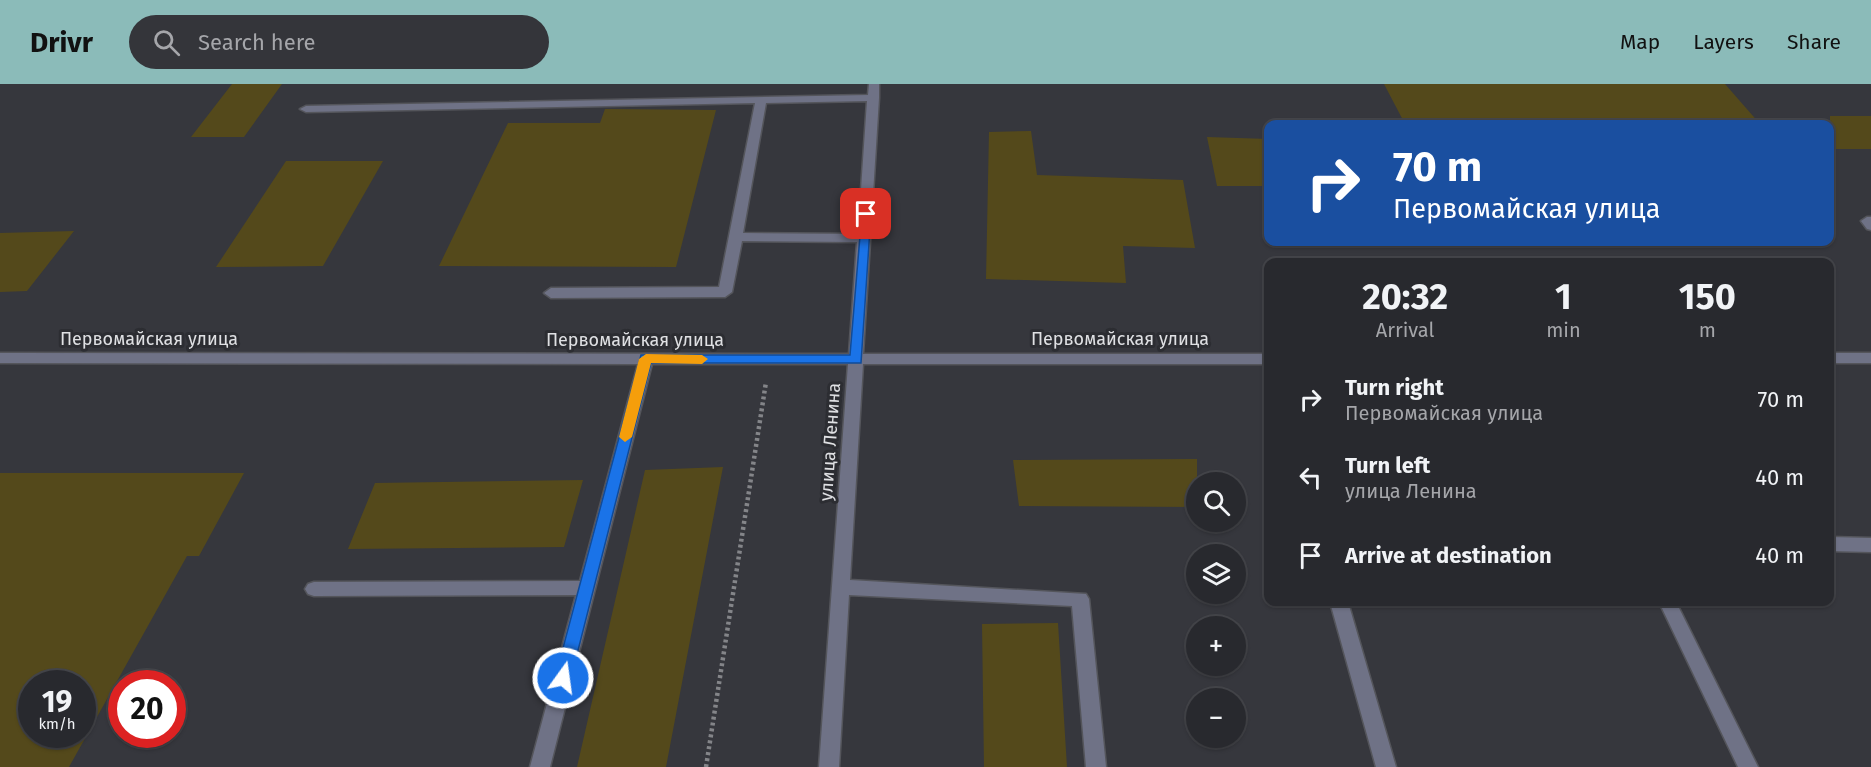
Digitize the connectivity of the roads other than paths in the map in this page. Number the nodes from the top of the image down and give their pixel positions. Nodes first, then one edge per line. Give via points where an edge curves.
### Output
1 (874, 84) edge
2 (873, 99) junction
3 (762, 100) junction
4 (306, 109) dead end
5 (1871, 221) edge
6 (1871, 226) edge
7 (736, 237) junction
8 (864, 238) junction
9 (551, 292) dead end
10 (0, 358) edge
11 (1834, 358) edge
12 (1871, 358) edge
13 (646, 359) junction
14 (1264, 359) edge
15 (856, 360) junction
16 (1834, 544) edge
17 (1871, 544) edge
18 (839, 587) junction
19 (586, 588) junction
20 (314, 589) dead end
21 (1340, 606) edge
22 (1670, 606) edge
23 (540, 767) edge
24 (829, 767) edge
25 (1096, 767) edge
26 (1386, 767) edge
27 (1748, 767) edge

1 - 2 street, улица Ленина
2 - 3 street
2 - 8 street, улица Ленина
3 - 4 street
3 - 7 street
5 - 6 street via 1867,221
7 - 8 street
7 - 9 street via 724,292
8 - 15 street, улица Ленина
10 - 13 street, Первомайская улица
11 - 12 street
13 - 15 street, Первомайская улица
13 - 19 street
14 - 15 street, Первомайская улица
15 - 18 street, улица Ленина
16 - 17 street
18 - 24 street, улица Ленина
18 - 25 street via 1080,599
19 - 20 street
19 - 23 street
21 - 26 street
22 - 27 street

